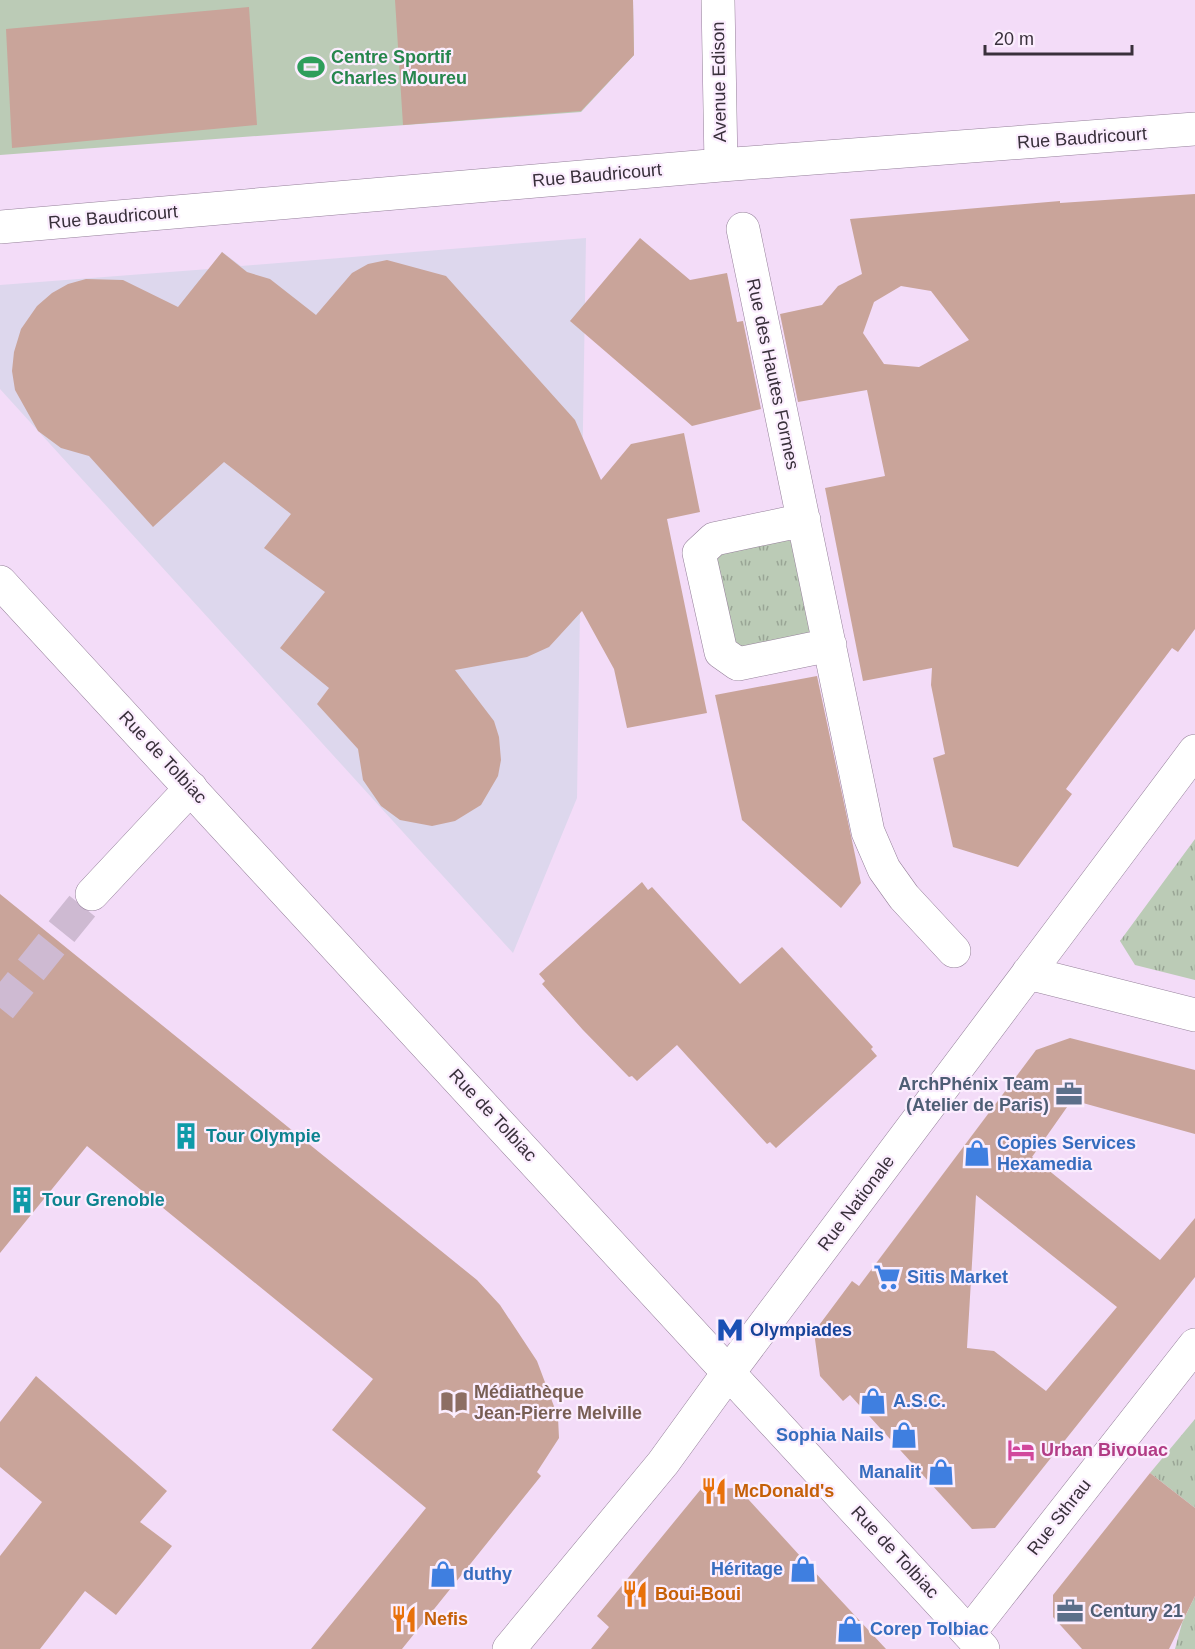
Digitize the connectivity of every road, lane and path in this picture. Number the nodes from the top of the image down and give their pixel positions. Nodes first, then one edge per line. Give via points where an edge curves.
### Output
1 (718, 0) edge
2 (1195, 129) edge
3 (721, 165) junction
4 (0, 227) edge
5 (743, 229) dead end
6 (804, 520) junction
7 (0, 582) edge
8 (830, 645) junction
9 (1195, 751) edge
10 (191, 788) junction
11 (92, 894) tunnel mouth
12 (954, 951) dead end
13 (1028, 973) junction
14 (1195, 1015) edge
15 (1195, 1346) edge
16 (729, 1372) junction
17 (976, 1641) edge
18 (509, 1649) edge

1 - 3 street, Avenue Edison
2 - 3 street, Rue Baudricourt
3 - 4 street, Rue Baudricourt
5 - 6 street, Rue des Hautes Formes
6 - 8 street, Rue des Hautes Formes
6 - 8 street via 714,539 699,553 721,652 738,664
7 - 10 street, Rue de Tolbiac
8 - 12 street, Rue des Hautes Formes via 868,832 884,869 904,897
9 - 13 street, Rue Nationale
10 - 11 street
10 - 16 street, Rue de Tolbiac
13 - 14 street
13 - 16 street, Rue Nationale
15 - 17 street, Rue Sthrau
16 - 17 street, Rue de Tolbiac
16 - 18 street, Rue Nationale via 670,1454

